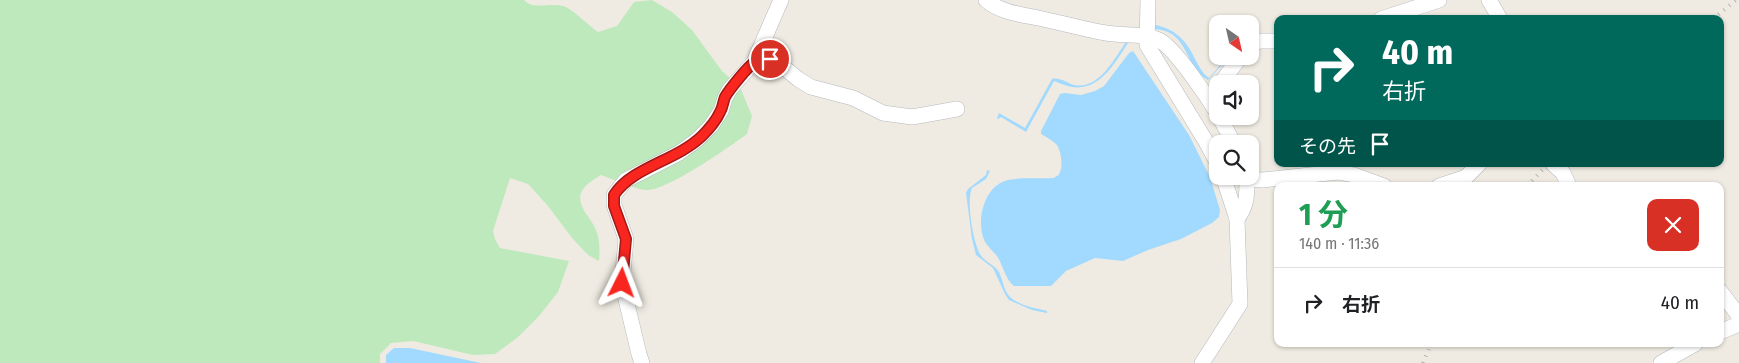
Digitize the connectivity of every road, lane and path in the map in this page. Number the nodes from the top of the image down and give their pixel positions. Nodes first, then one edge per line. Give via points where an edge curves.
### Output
1 (781, 0) edge
2 (986, 0) edge
3 (1148, 0) edge
4 (1439, 0) edge
5 (1489, 0) edge
6 (1393, 15) edge
7 (1498, 15) edge
8 (1146, 37) junction
9 (1274, 41) edge
10 (1259, 42) edge
11 (754, 62) junction
12 (1233, 65) edge
13 (1225, 75) edge
14 (1209, 84) edge
15 (957, 109) dead end
16 (1209, 147) edge
17 (1476, 167) edge
18 (1259, 180) edge
19 (1373, 182) edge
20 (1451, 182) edge
21 (1226, 185) edge
22 (1247, 185) edge
23 (1237, 219) junction
24 (1724, 296) edge
25 (1739, 316) edge
26 (1739, 324) edge
27 (1724, 330) edge
28 (1690, 347) edge
29 (642, 363) edge
30 (1202, 363) edge
31 (1661, 363) edge

1 - 11 street
2 - 8 street via 1022,15 1106,33
3 - 8 street
4 - 6 street
5 - 7 street
8 - 14 street via 1166,45
8 - 16 street via 1147,45
9 - 10 street
11 - 15 street via 770,59 811,87 853,98 883,113 912,118
11 - 29 street via 730,89 721,111 697,140 626,180 614,195 614,206 626,239 622,283
12 - 13 street
17 - 20 street via 1466,177
18 - 19 street via 1338,172
21 - 23 street
22 - 23 street via 1248,198
23 - 30 street via 1240,304
24 - 25 street
26 - 27 street
28 - 31 street

